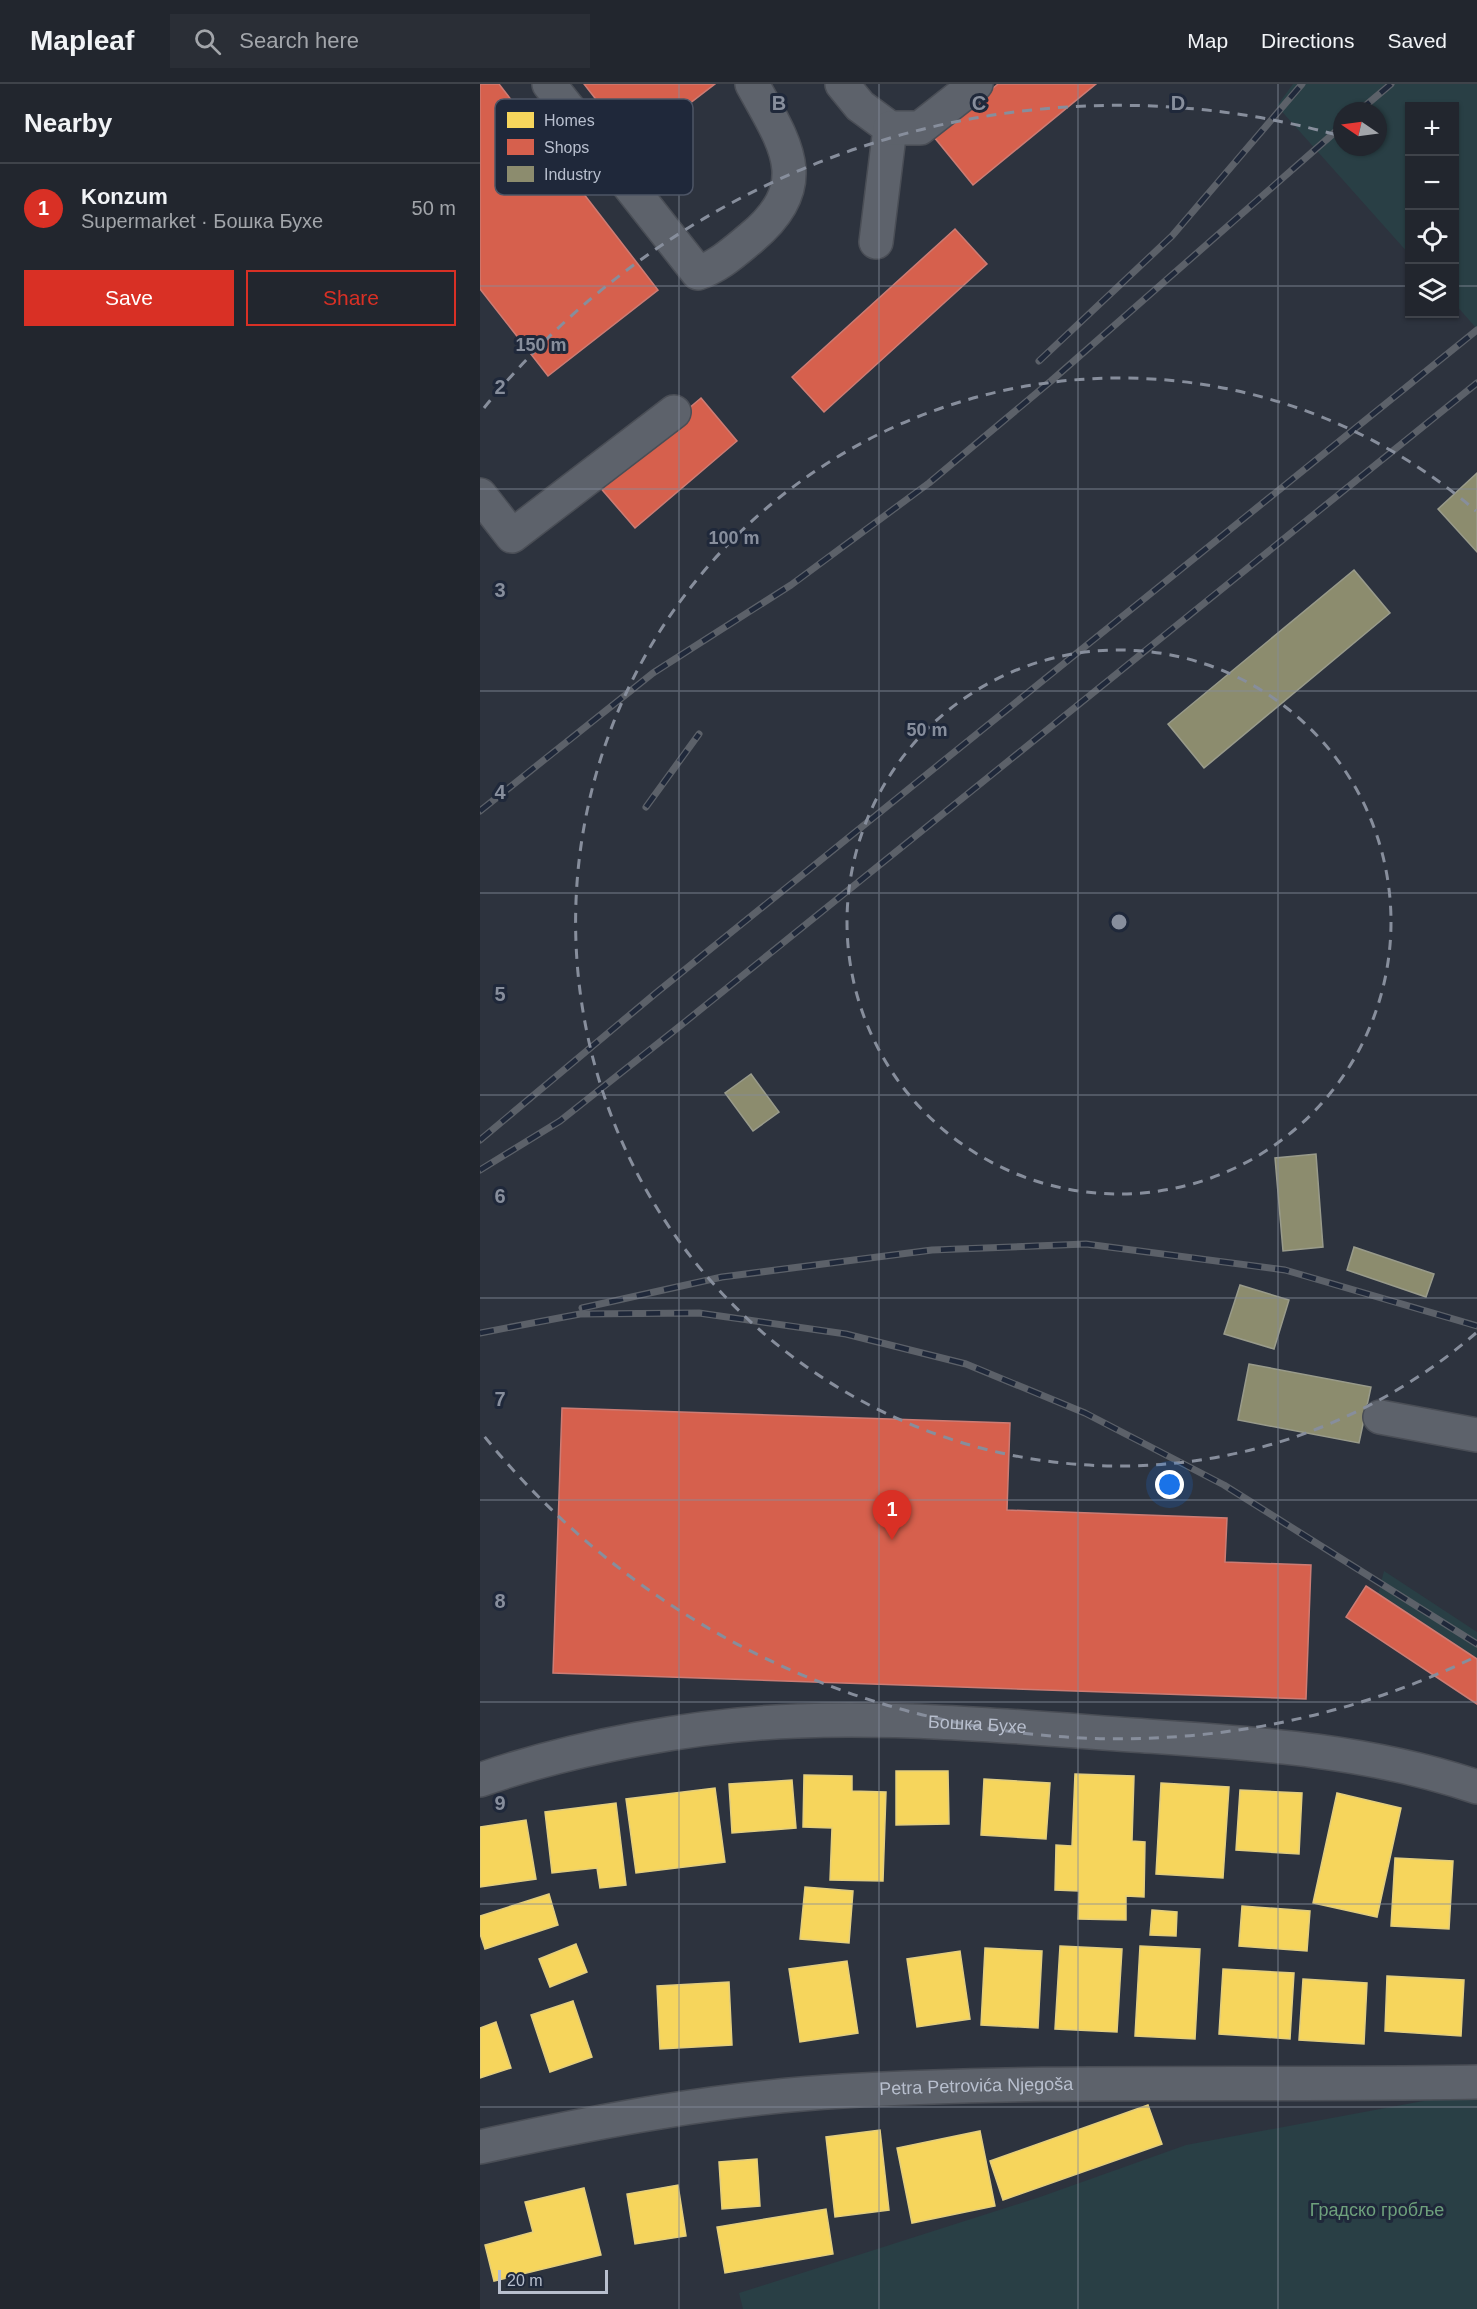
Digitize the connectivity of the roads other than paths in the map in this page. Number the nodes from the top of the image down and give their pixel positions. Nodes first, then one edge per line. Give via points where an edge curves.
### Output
1 (549, 84) edge
2 (752, 84) edge
3 (842, 84) edge
4 (976, 84) edge
5 (561, 99) edge
6 (890, 128) junction
7 (637, 195) edge
8 (876, 242) dead end
9 (674, 412) dead end
10 (480, 495) edge
11 (1380, 1417) dead end
12 (1477, 1435) edge
13 (480, 1779) edge
14 (1477, 1787) edge
15 (1477, 2082) edge
16 (480, 2147) edge

1 - 5 street
2 - 7 street via 784,144 791,182 771,222 715,268 698,273
3 - 6 street via 860,106
4 - 6 street via 920,128
6 - 8 street
9 - 10 street via 512,536
11 - 12 street
13 - 14 street, Бошка Бухе via 530,1762 719,1728 796,1721 891,1720 1323,1751 1433,1772
15 - 16 street, Petra Petrovića Njegoša via 1046,2085 841,2091 666,2111

